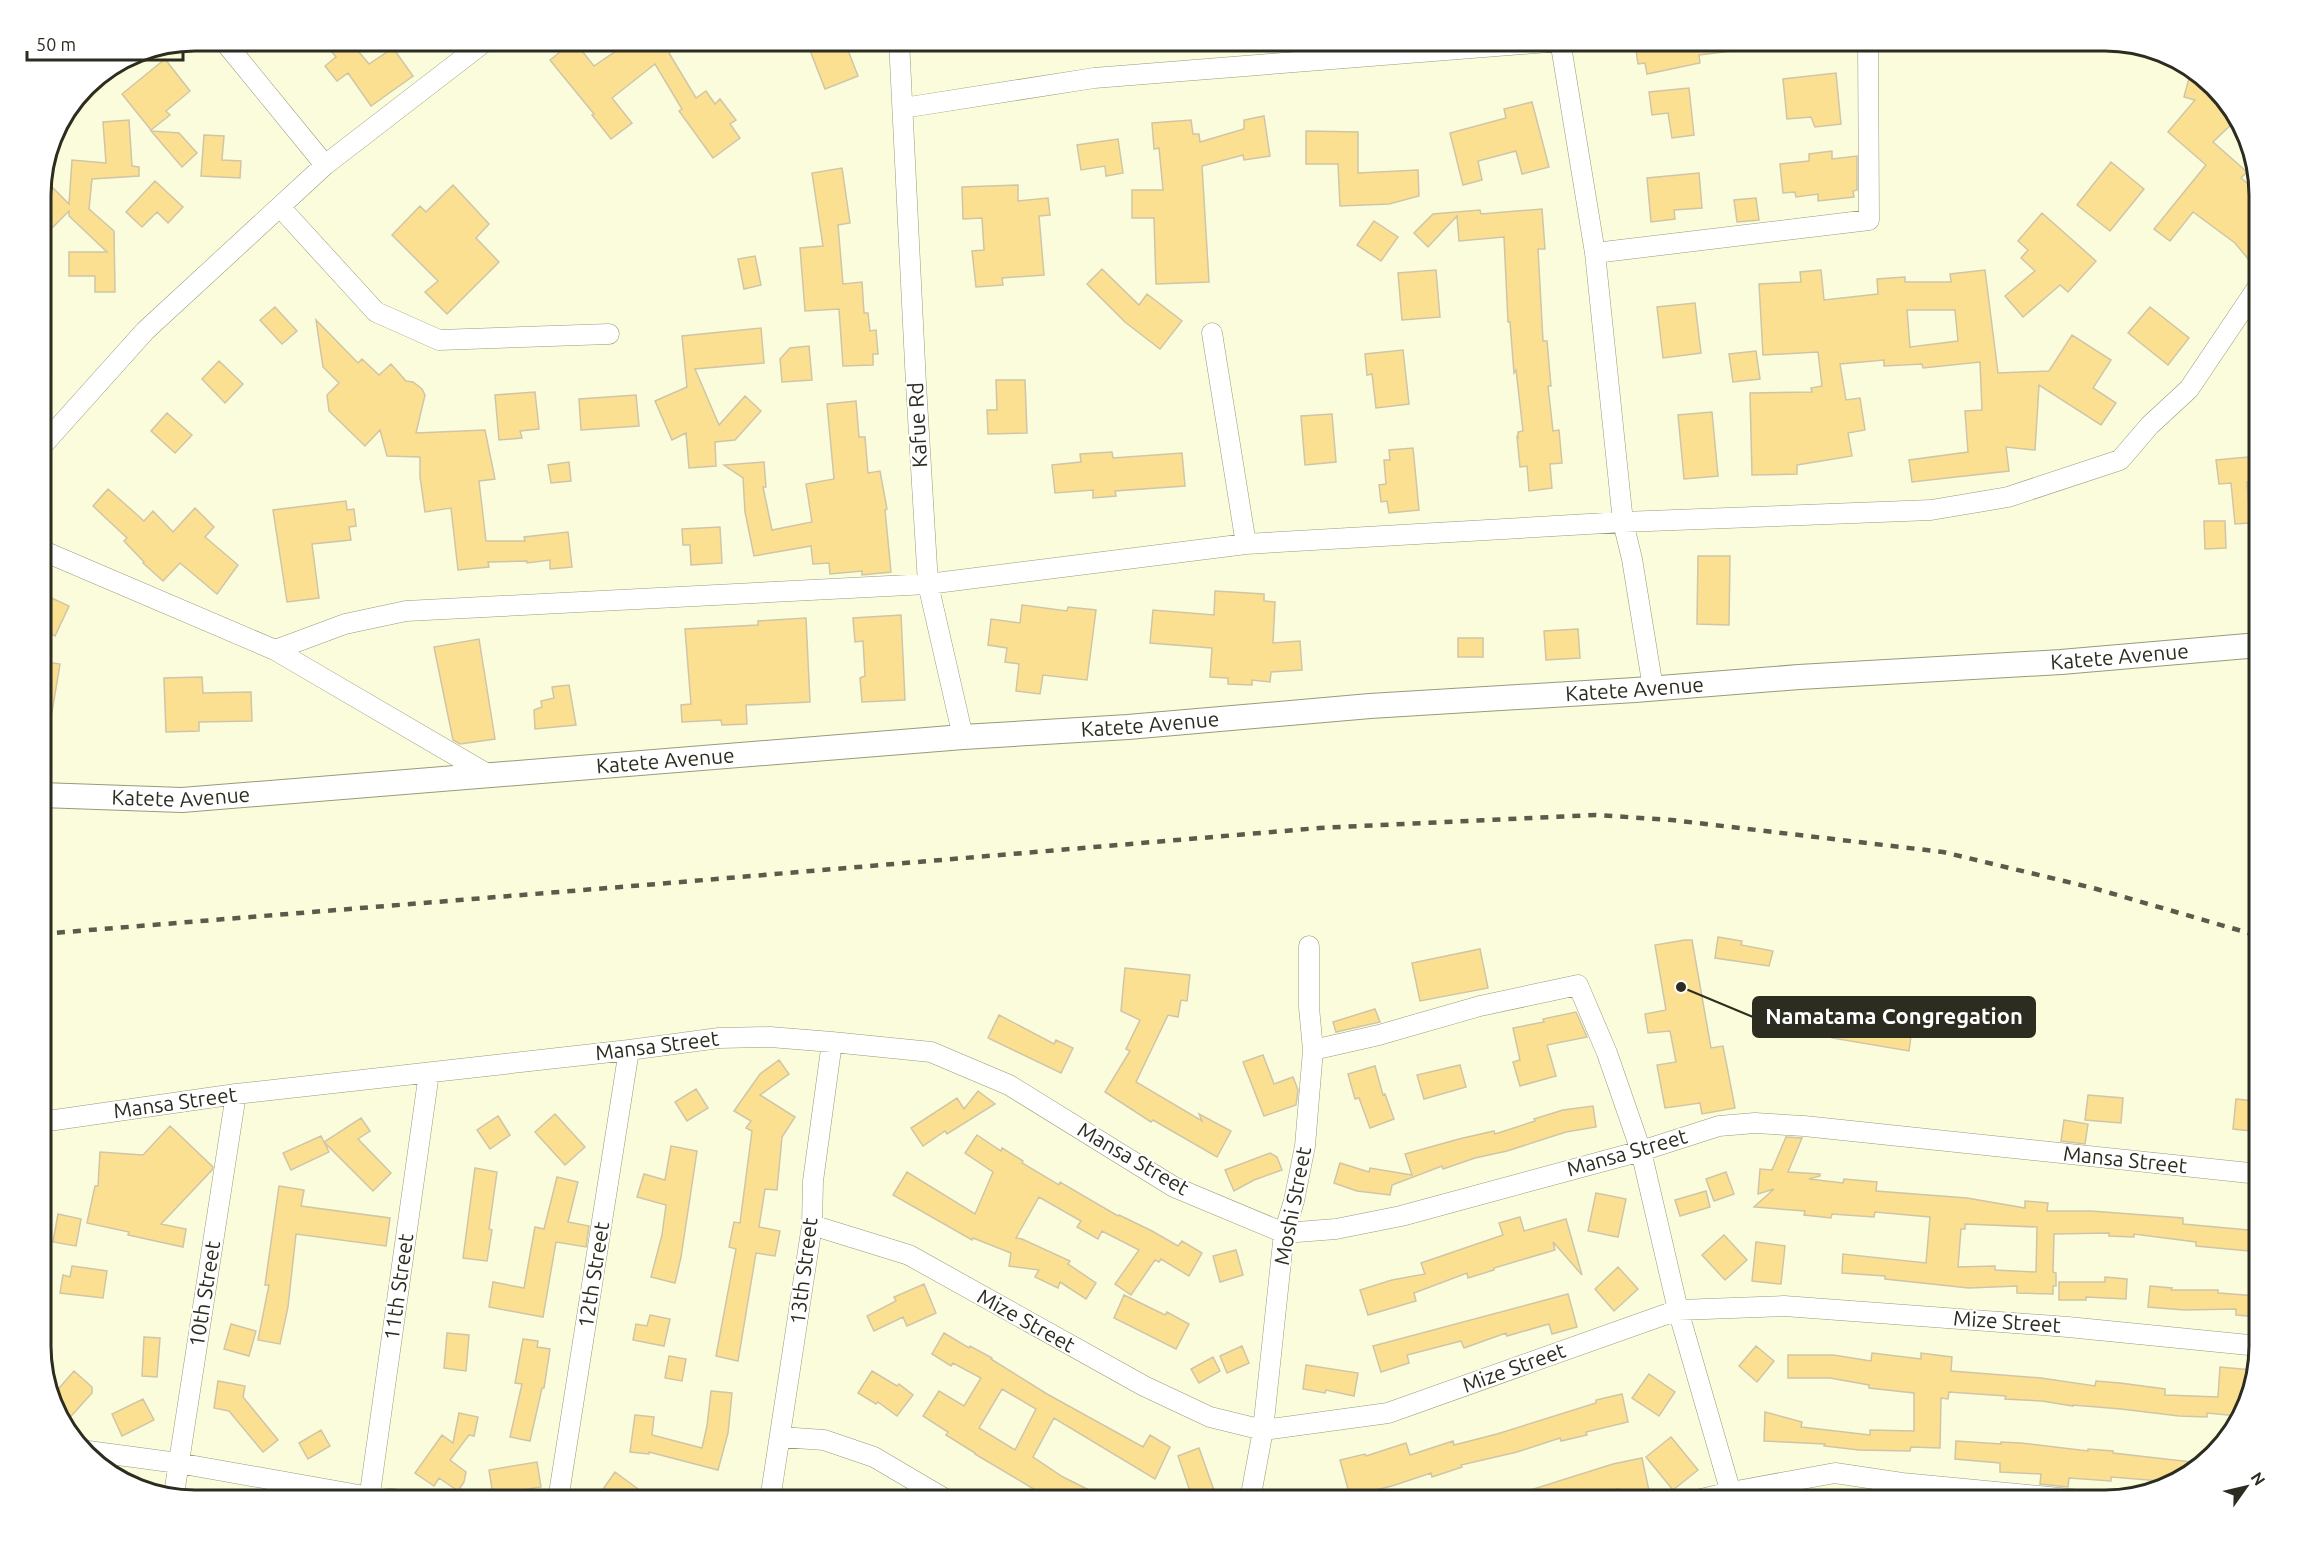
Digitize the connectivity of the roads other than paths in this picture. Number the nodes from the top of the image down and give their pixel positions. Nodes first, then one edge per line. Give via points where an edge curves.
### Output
1 (232, 51) edge
2 (473, 51) edge
3 (900, 51) edge
4 (1434, 51) edge
5 (1562, 51) edge
6 (1868, 51) edge
7 (903, 108) junction
8 (325, 165) junction
9 (280, 207) junction
10 (1595, 253) junction
11 (2249, 300) edge
12 (1212, 333) dead end
13 (609, 334) dead end
14 (51, 436) edge
15 (1623, 522) junction
16 (1246, 544) junction
17 (51, 554) edge
18 (928, 584) junction
19 (2249, 646) edge
20 (275, 650) junction
21 (1653, 688) junction
22 (963, 737) junction
23 (489, 775) junction
24 (51, 795) edge
25 (1309, 946) dead end
26 (832, 1042) junction
27 (629, 1050) junction
28 (1313, 1050) junction
29 (429, 1073) junction
30 (236, 1094) junction
31 (51, 1122) edge
32 (1641, 1151) junction
33 (2249, 1173) edge
34 (812, 1225) junction
35 (1284, 1233) junction
36 (1678, 1310) junction
37 (2249, 1345) edge
38 (1263, 1430) junction
39 (781, 1437) junction
40 (98, 1452) edge
41 (178, 1463) junction
42 (175, 1489) edge
43 (322, 1490) edge
44 (371, 1490) edge
45 (560, 1490) edge
46 (772, 1490) edge
47 (930, 1490) edge
48 (1252, 1490) edge
49 (1730, 1490) edge
50 (1759, 1490) edge
51 (1975, 1490) edge

1 - 8 street
2 - 8 street
3 - 7 street, Kafue Rd
4 - 7 street via 1094,78
5 - 10 street
6 - 10 street via 1869,220
7 - 18 street, Kafue Rd
8 - 9 street
9 - 13 street via 376,312 439,340
9 - 14 street via 145,331
10 - 15 street
11 - 15 street via 2189,389 2120,460 2008,497 1930,510
12 - 16 street
15 - 16 street
15 - 21 street
16 - 18 street
17 - 20 street
18 - 20 street via 406,611 345,624
18 - 22 street, Kafue Rd
19 - 21 street, Katete Avenue
20 - 23 street
21 - 22 street, Katete Avenue
22 - 23 street, Katete Avenue
23 - 24 street, Katete Avenue via 182,800
25 - 28 street, Moshi Street
26 - 27 street, Mansa Street via 719,1038
26 - 34 street, 13th Street via 813,1181
26 - 35 street, Mansa Street via 931,1052 1009,1085 1174,1187
27 - 29 street, Mansa Street
27 - 45 street, 12th Street
28 - 32 street via 1578,985
28 - 35 street, Moshi Street via 1305,1146
29 - 30 street, Mansa Street
29 - 44 street, 11th Street
30 - 31 street, Mansa Street
30 - 41 street, 10th Street
32 - 33 street, Mansa Street via 1719,1126 1755,1124
32 - 35 street, Mansa Street via 1401,1216 1336,1229
32 - 36 street
34 - 38 street, Mize Street via 909,1256 1144,1386 1210,1417
34 - 39 street, 13th Street
35 - 38 street, Moshi Street
36 - 37 street, Mize Street via 1784,1306 2068,1326
36 - 38 street, Mize Street via 1388,1413
36 - 49 street
38 - 48 street, Moshi Street
39 - 46 street, 13th Street
39 - 47 street via 824,1440 874,1457
40 - 41 street
41 - 42 street, 10th Street
41 - 43 street
50 - 51 street via 1835,1473

